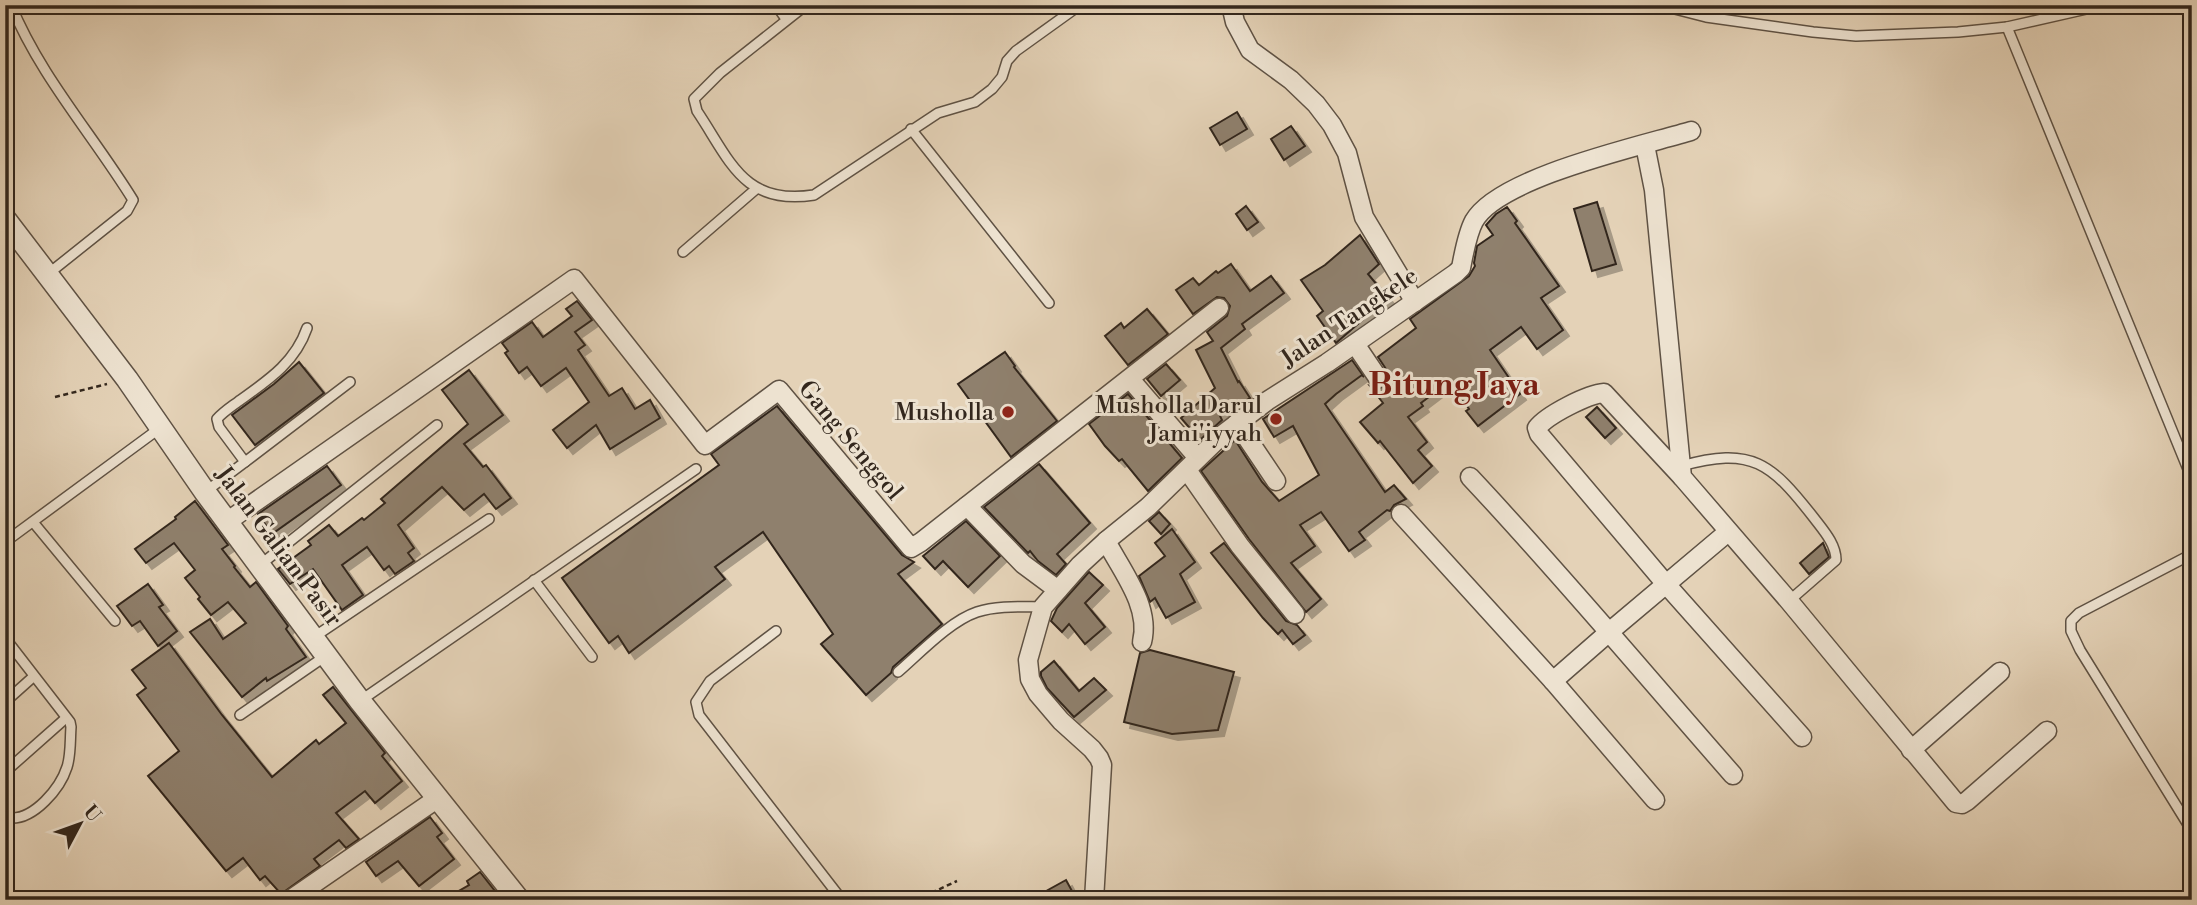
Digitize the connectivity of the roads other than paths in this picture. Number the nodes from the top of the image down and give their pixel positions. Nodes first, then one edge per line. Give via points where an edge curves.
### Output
1 (11, 5) edge
2 (776, 5) edge
3 (806, 5) edge
4 (1080, 5) edge
5 (1231, 5) edge
6 (1659, 5) edge
7 (2104, 5) edge
8 (786, 19) junction
9 (2007, 27) junction
10 (912, 129) junction
11 (1691, 131) dead end
12 (1645, 145) junction
13 (756, 189) junction
14 (5, 219) edge
15 (683, 252) dead end
16 (48, 274) junction
17 (1415, 302) junction
18 (1049, 303) dead end
19 (1219, 308) dead end
20 (307, 328) dead end
21 (1355, 344) junction
22 (1378, 378) dead end
23 (1130, 379) junction
24 (350, 382) dead end
25 (1237, 423) junction
26 (438, 425) dead end
27 (160, 428) junction
28 (245, 461) junction
29 (1192, 464) junction
30 (696, 469) dead end
31 (1681, 471) junction
32 (1470, 477) dead end
33 (2192, 479) edge
34 (1276, 481) dead end
35 (205, 492) junction
36 (967, 506) junction
37 (1401, 514) dead end
38 (489, 519) dead end
39 (228, 521) junction
40 (33, 522) junction
41 (1728, 532) junction
42 (1106, 541) junction
43 (5, 542) edge
44 (2192, 554) edge
45 (260, 565) junction
46 (534, 580) junction
47 (1665, 583) junction
48 (1058, 590) junction
49 (1789, 601) junction
50 (1043, 607) junction
51 (1295, 614) dead end
52 (115, 621) dead end
53 (776, 631) dead end
54 (1608, 633) junction
55 (314, 636) junction
56 (5, 638) edge
57 (1143, 642) dead end
58 (327, 655) junction
59 (592, 657) dead end
60 (2000, 671) dead end
61 (898, 672) dead end
62 (33, 677) junction
63 (1553, 681) junction
64 (360, 701) junction
65 (5, 702) edge
66 (240, 715) dead end
67 (66, 718) junction
68 (2047, 730) dead end
69 (1802, 737) dead end
70 (1911, 750) junction
71 (5, 772) edge
72 (1733, 775) dead end
73 (438, 799) junction
74 (1655, 800) dead end
75 (5, 813) edge
76 (2192, 831) edge
77 (290, 900) edge
78 (519, 900) edge
79 (842, 900) edge
80 (1094, 900) edge

1 - 16 lane via 64,98 132,200 127,211
2 - 8 lane
3 - 8 lane
4 - 10 lane via 1016,51 1002,77 975,102 938,113
5 - 17 street via 1250,50 1291,80 1332,125 1347,153 1364,217
6 - 9 lane via 1706,17 1856,36
7 - 9 lane
8 - 13 lane via 694,99 697,111 741,178
9 - 33 lane
10 - 13 lane via 814,195 795,198
10 - 18 lane
11 - 12 street, Jalan Tangkele
12 - 17 street, Jalan Tangkele via 1516,186 1474,220 1461,268
12 - 31 street via 1654,190
13 - 15 lane
14 - 16 street, Jalan Galian Pasir
16 - 27 street, Jalan Galian Pasir
17 - 21 street, Jalan Tangkele
19 - 23 street, Gang Senggol
20 - 28 lane via 289,361 217,419
21 - 22 street
21 - 25 street, Jalan Tangkele
23 - 29 street
23 - 36 street, Gang Senggol
24 - 28 lane
25 - 29 street, Jalan Tangkele
25 - 34 street
26 - 45 lane
27 - 35 street, Jalan Galian Pasir
27 - 40 lane
28 - 35 lane
29 - 42 street, Jalan Tangkele
29 - 51 street via 1232,536
30 - 46 lane
31 - 41 street
31 - 47 street via 1604,393 1570,406 1537,428
31 - 49 lane via 1700,461 1737,457 1771,470 1791,488 1824,530 1836,560
32 - 54 street
35 - 39 street, Jalan Galian Pasir
36 - 39 street, Gang Senggol via 911,548 779,390 705,445 574,279
36 - 48 street via 1023,564
37 - 63 street
38 - 55 lane
39 - 45 street, Jalan Galian Pasir
40 - 43 lane
40 - 52 lane
41 - 47 street
41 - 49 street
42 - 48 street, Jalan Tangkele
42 - 57 street via 1136,596 1144,619
44 - 76 lane via 2071,621 2080,650
45 - 55 street, Jalan Galian Pasir
46 - 59 lane
46 - 64 lane
47 - 54 street
47 - 69 street
48 - 50 street, Jalan Tangkele
49 - 70 street
50 - 61 lane via 976,612 953,625
50 - 80 street, Jalan Tangkele via 1028,660 1030,679 1102,765
53 - 79 lane via 710,681 696,702 699,715
54 - 63 street
54 - 72 street
55 - 58 street, Jalan Galian Pasir
56 - 62 lane
58 - 64 street, Jalan Galian Pasir
58 - 66 lane
60 - 70 street
62 - 65 lane
62 - 67 lane
63 - 74 street
64 - 73 street, Jalan Galian Pasir
67 - 71 lane
67 - 75 lane via 71,727 68,765 55,788 20,818
68 - 70 street via 1962,804 1956,803
73 - 77 street
73 - 78 street, Jalan Galian Pasir

